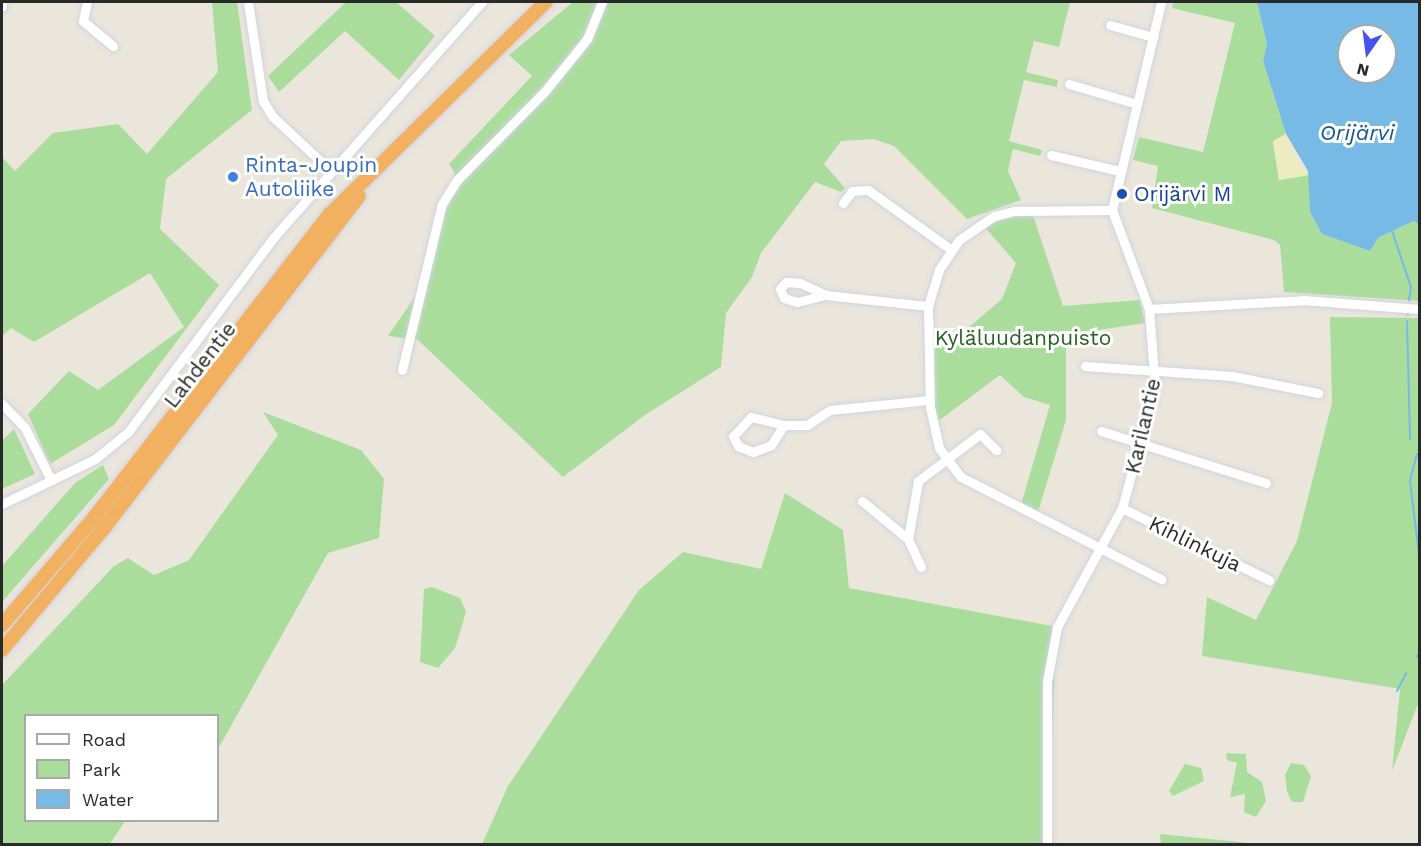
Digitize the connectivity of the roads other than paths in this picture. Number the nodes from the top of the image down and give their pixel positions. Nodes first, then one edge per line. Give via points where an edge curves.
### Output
1 (87, 2) edge
2 (248, 2) edge
3 (482, 2) edge
4 (546, 2) edge
5 (602, 2) edge
6 (1161, 2) edge
7 (1110, 25) dead end
8 (1153, 36) junction
9 (113, 46) dead end
10 (1069, 84) dead end
11 (1137, 104) junction
12 (434, 108) junction
13 (1051, 155) dead end
14 (330, 170) junction
15 (1120, 171) junction
16 (843, 203) dead end
17 (1112, 210) junction
18 (950, 249) junction
19 (826, 295) dead end
20 (928, 306) junction
21 (1149, 309) junction
22 (1419, 309) edge
23 (1085, 366) dead end
24 (402, 370) dead end
25 (1156, 370) junction
26 (1318, 393) dead end
27 (929, 400) junction
28 (2, 404) edge
29 (784, 425) junction
30 (1101, 431) dead end
31 (1144, 442) junction
32 (996, 450) dead end
33 (944, 458) junction
34 (51, 480) junction
35 (1266, 483) dead end
36 (862, 501) dead end
37 (2, 504) edge
38 (1122, 508) junction
39 (908, 538) junction
40 (1103, 548) junction
41 (921, 567) dead end
42 (1161, 579) dead end
43 (1269, 580) dead end
44 (2, 625) edge
45 (2, 650) edge
46 (1047, 844) edge

1 - 9 street via 83,21
2 - 14 street via 263,101
3 - 14 street
4 - 12 highway, Lahdentie
5 - 24 street via 587,39 545,92 457,180 442,204
6 - 8 street
7 - 8 street
8 - 11 street
10 - 11 street
11 - 15 street
12 - 44 highway, Lahdentie via 330,214 93,519
12 - 45 highway, Lahdentie via 339,220 105,527
13 - 15 street
14 - 34 street via 221,303 128,432 94,459
15 - 17 street
16 - 18 street via 852,191 868,190
17 - 18 street via 1014,210 970,230
17 - 21 street, Karilantie
18 - 20 street
19 - 20 street
20 - 27 street
21 - 22 street via 1249,300
21 - 25 street, Karilantie
23 - 25 street
25 - 26 street
25 - 31 street, Karilantie
27 - 29 street via 830,410 807,425
27 - 33 street
28 - 34 street via 25,428
29 - 29 street via 771,445 753,452 738,446 733,436 751,417
30 - 31 street
31 - 35 street
31 - 38 street, Karilantie
32 - 33 street via 980,434
33 - 39 street via 918,481
33 - 40 street via 997,500
34 - 37 street
36 - 39 street
38 - 40 street, Karilantie
38 - 43 street, Kihlinkuja
39 - 41 street
40 - 42 street
40 - 46 street, Karilantie via 1057,627 1047,682

